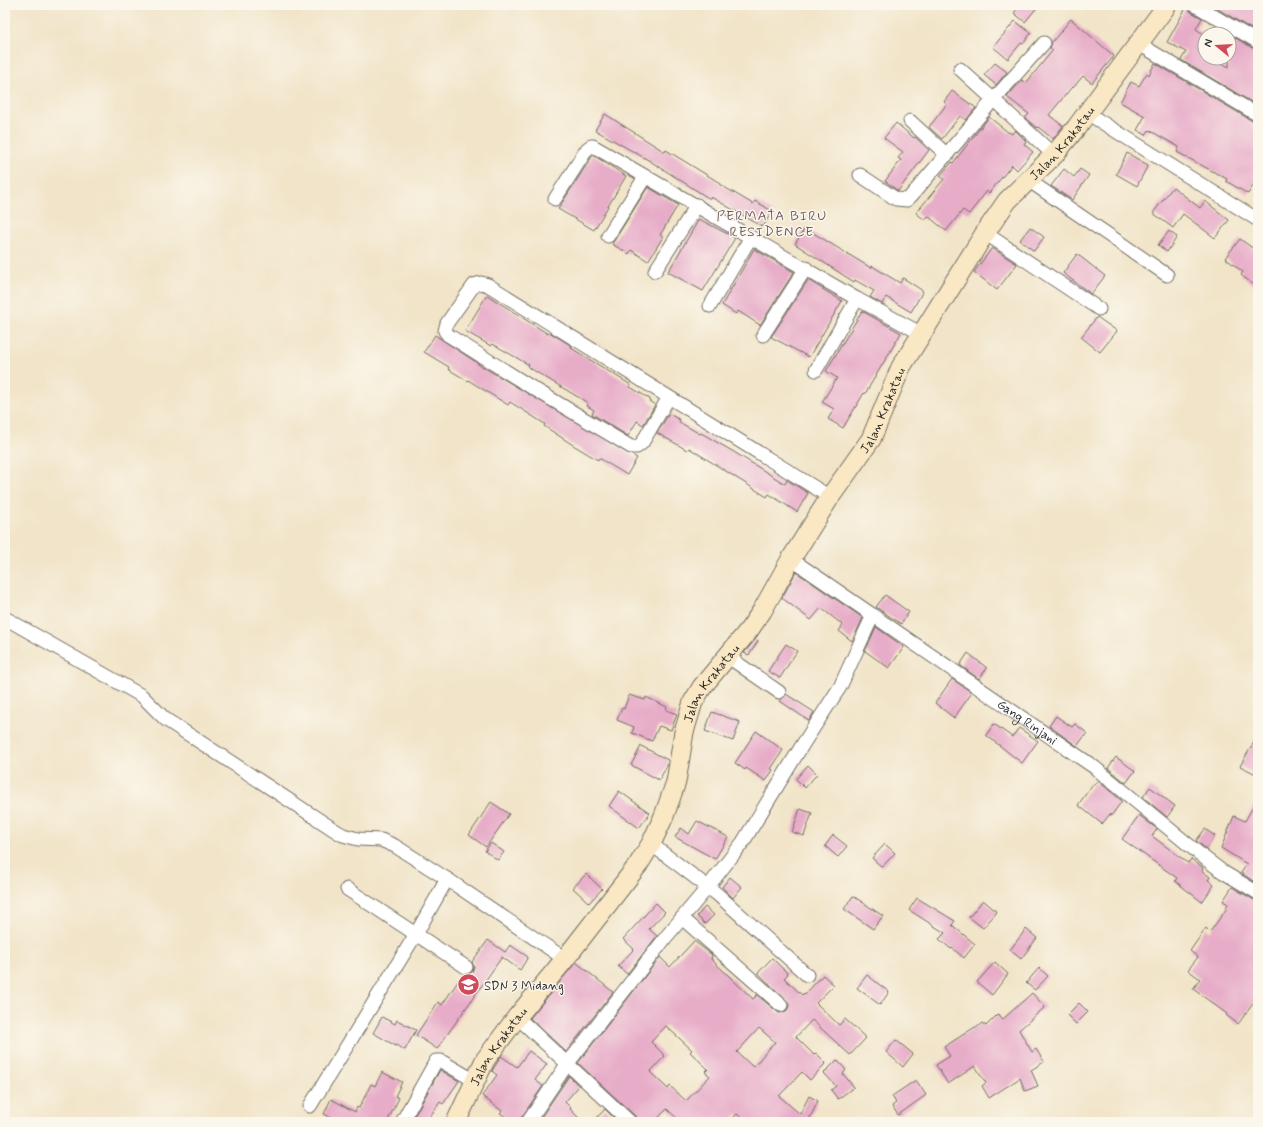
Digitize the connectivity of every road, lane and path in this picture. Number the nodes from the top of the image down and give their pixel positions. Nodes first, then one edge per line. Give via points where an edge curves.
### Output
1 (1167, 5) edge
2 (1195, 5) edge
3 (1258, 42) edge
4 (1044, 44) dead end
5 (1139, 44) junction
6 (960, 69) dead end
7 (994, 99) junction
8 (1087, 114) junction
9 (1258, 115) edge
10 (910, 121) dead end
11 (947, 155) junction
12 (1054, 155) junction
13 (860, 175) dead end
14 (645, 177) junction
15 (1028, 180) junction
16 (555, 199) dead end
17 (697, 205) junction
18 (1258, 220) edge
19 (985, 233) junction
20 (608, 236) dead end
21 (751, 237) junction
22 (806, 268) junction
23 (655, 271) dead end
24 (1167, 275) dead end
25 (857, 298) junction
26 (710, 306) dead end
27 (1100, 309) dead end
28 (922, 334) junction
29 (763, 335) dead end
30 (816, 370) dead end
31 (668, 397) junction
32 (830, 497) junction
33 (791, 559) junction
34 (873, 615) junction
35 (5, 618) edge
36 (727, 656) junction
37 (779, 692) dead end
38 (651, 844) junction
39 (447, 879) junction
40 (708, 887) junction
41 (347, 889) dead end
42 (1258, 893) edge
43 (682, 918) junction
44 (416, 934) junction
45 (564, 959) junction
46 (466, 967) dead end
47 (807, 975) dead end
48 (781, 1005) dead end
49 (517, 1017) junction
50 (568, 1063) junction
51 (475, 1081) junction
52 (310, 1106) dead end
53 (402, 1122) edge
54 (456, 1122) edge
55 (528, 1122) edge
56 (630, 1122) edge

1 - 5 street, Jalan Krakatau
2 - 3 street
4 - 7 street
5 - 8 street, Jalan Krakatau
5 - 9 street
6 - 7 street
7 - 11 street
7 - 12 street
8 - 12 street, Jalan Krakatau
8 - 18 street
10 - 11 street
11 - 13 street via 907,200 896,199
12 - 15 street, Jalan Krakatau
14 - 16 street via 591,146
14 - 17 street
14 - 20 street
15 - 19 street, Jalan Krakatau via 1007,201
15 - 24 street
17 - 21 street
17 - 23 street
19 - 27 street
19 - 28 street, Jalan Krakatau
21 - 22 street
21 - 26 street
22 - 25 street
22 - 29 street
25 - 28 street
25 - 30 street
28 - 32 street, Jalan Krakatau via 901,367 871,439
31 - 31 street via 488,285 474,285 446,323 445,331 448,335 631,447 637,447 642,443
31 - 32 street
32 - 33 street, Jalan Krakatau
33 - 34 street, Gang Rinjani
33 - 36 street, Jalan Krakatau via 762,611
34 - 40 street via 835,696 750,830
34 - 42 street, Gang Rinjani via 1094,767 1223,872
35 - 39 street via 147,700 170,722 336,831 358,839 386,841
36 - 37 street
36 - 38 street, Jalan Krakatau via 693,702 684,732 674,787
38 - 40 street
38 - 45 street, Jalan Krakatau via 638,865
39 - 44 street
39 - 45 street
40 - 43 street
40 - 47 street
41 - 44 street
43 - 48 street
43 - 50 street
44 - 46 street
44 - 52 street
45 - 49 street, Jalan Krakatau
49 - 50 street
49 - 51 street, Jalan Krakatau via 485,1060
50 - 55 street
50 - 56 street
51 - 53 street via 441,1061 436,1061
51 - 54 street, Jalan Krakatau

